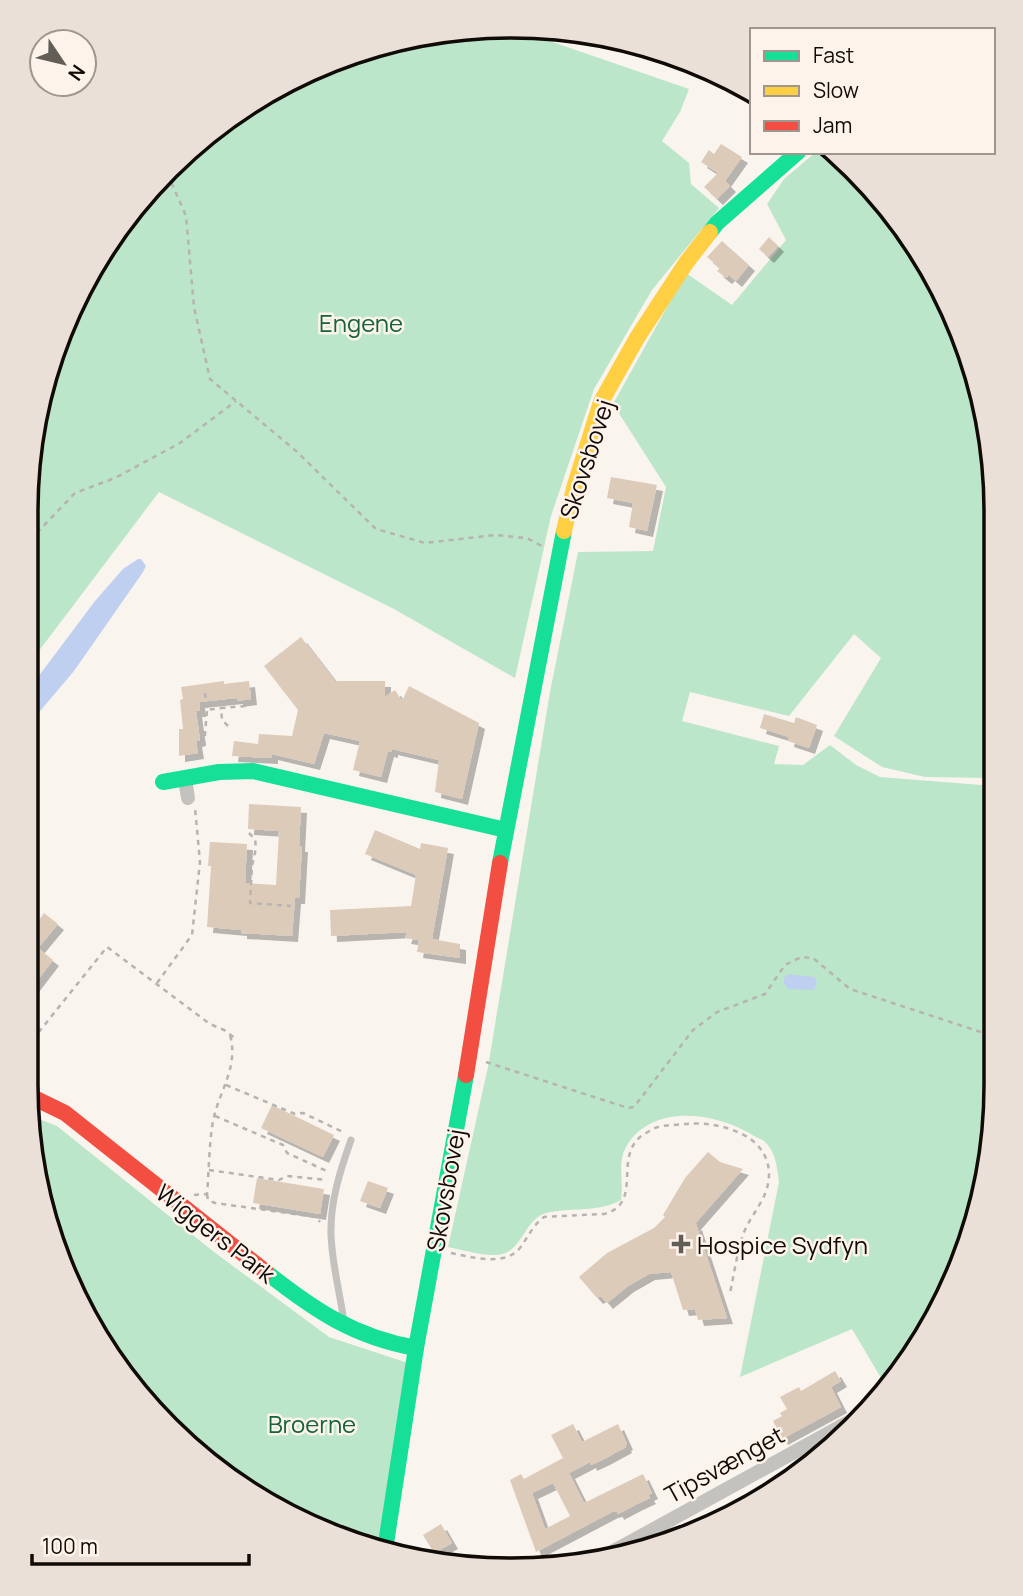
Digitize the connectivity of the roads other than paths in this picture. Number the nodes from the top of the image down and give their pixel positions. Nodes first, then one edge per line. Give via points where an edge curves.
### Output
1 (796, 154) edge
2 (185, 779) junction
3 (163, 782) dead end
4 (188, 798) road end
5 (506, 830) junction
6 (39, 1101) edge
7 (351, 1140) road end
8 (344, 1326) junction
9 (416, 1348) junction
10 (834, 1430) edge
11 (387, 1540) edge
12 (631, 1542) edge

1 - 5 street, Skovsbovej via 717,223 637,338 601,402 558,555
2 - 3 street
2 - 4 street
2 - 5 street via 253,771
5 - 9 street, Skovsbovej
6 - 8 street, Wiggers Park via 65,1114 309,1306
7 - 8 lane via 338,1179 331,1226
8 - 9 street, Wiggers Park via 391,1345
9 - 11 street, Skovsbovej
10 - 12 street, Tipsvænget

